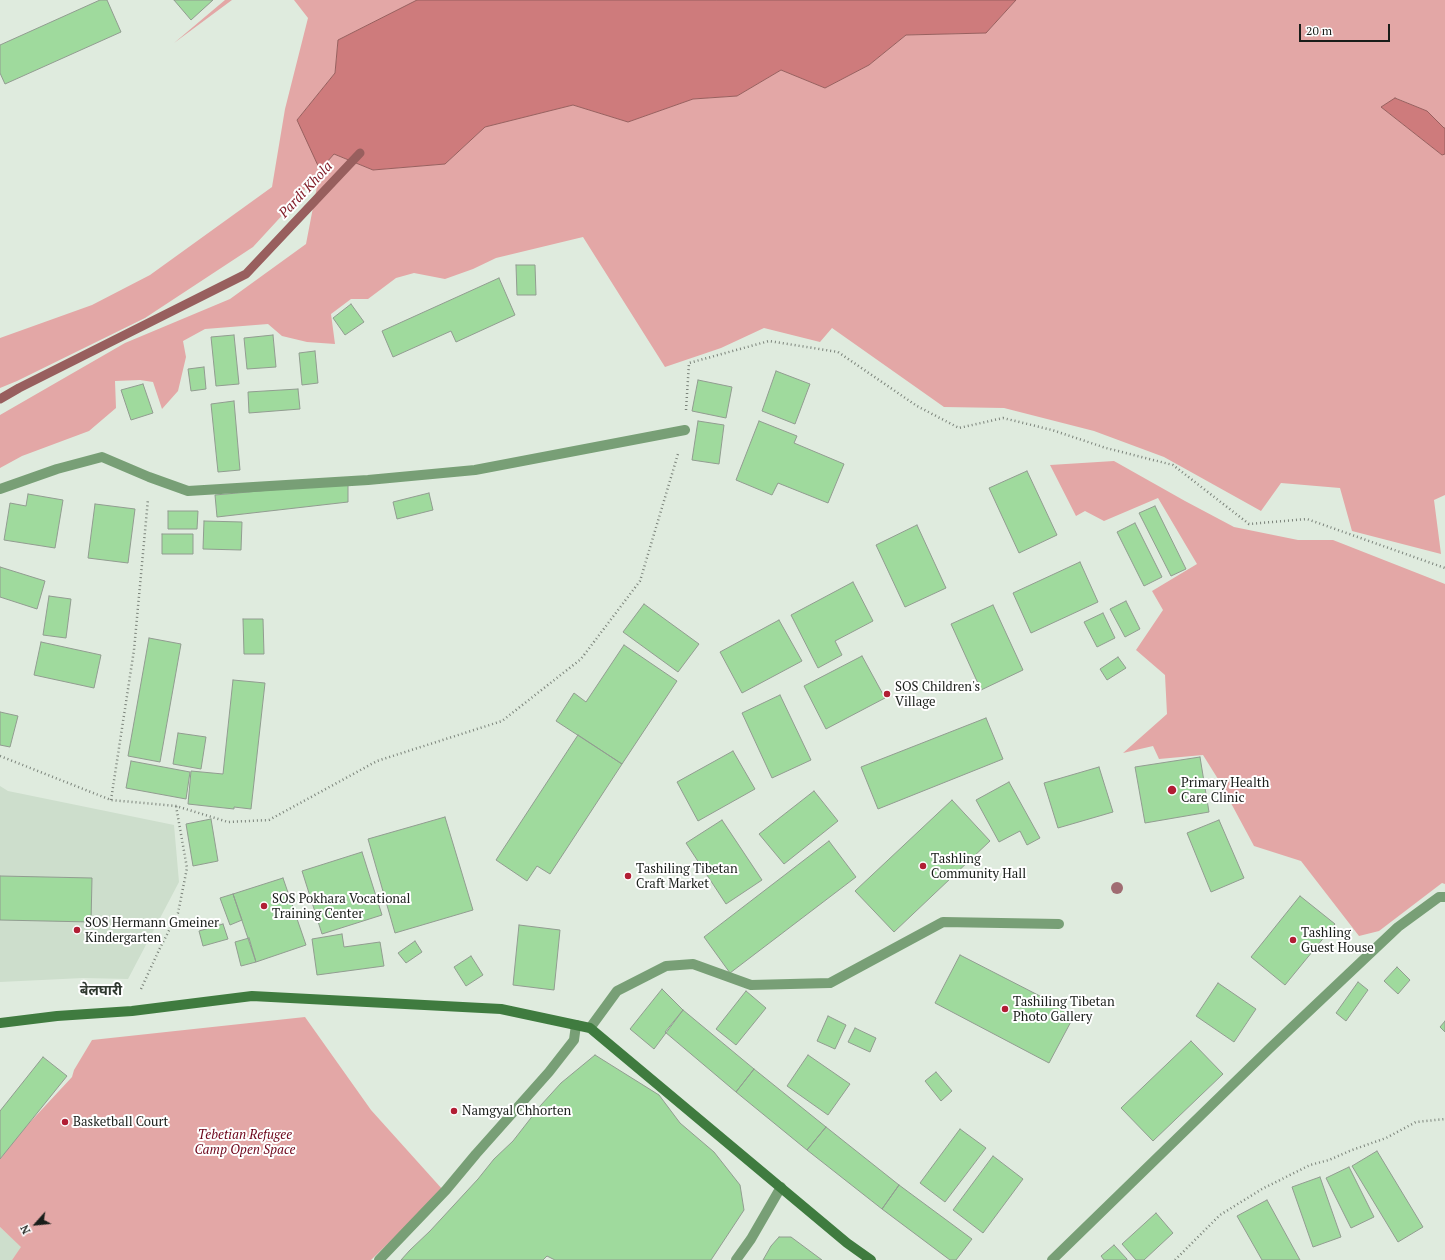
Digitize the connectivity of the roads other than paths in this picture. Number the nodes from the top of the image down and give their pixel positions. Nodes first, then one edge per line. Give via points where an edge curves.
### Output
1 (685, 430) road end
2 (0, 489) edge
3 (1445, 897) edge
4 (1059, 924) dead end
5 (0, 1023) edge
6 (576, 1025) junction
7 (590, 1028) junction
8 (781, 1187) junction
9 (379, 1260) edge
10 (736, 1260) edge
11 (871, 1260) edge
12 (1052, 1260) edge

1 - 2 street via 475,470 368,480 188,491 102,456
3 - 12 street via 1438,897 1398,927
4 - 7 street via 943,922 830,983 751,985 693,964 666,966 617,991
5 - 6 main road via 132,1011 252,996 500,1009
6 - 7 main road
6 - 9 street via 574,1040 549,1072 446,1190
7 - 8 main road
8 - 10 street
8 - 11 main road

